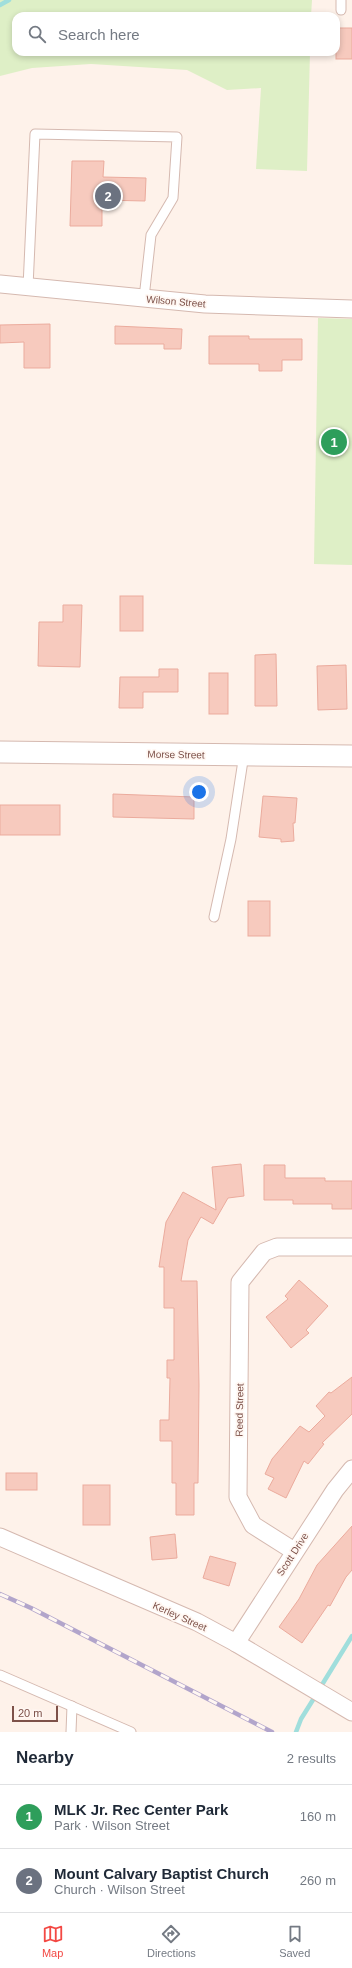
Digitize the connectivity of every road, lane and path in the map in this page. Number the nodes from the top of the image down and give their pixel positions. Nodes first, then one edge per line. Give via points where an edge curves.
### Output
1 (341, 0) edge
2 (341, 10) dead end
3 (0, 284) edge
4 (28, 287) junction
5 (144, 298) junction
6 (352, 309) edge
7 (0, 752) edge
8 (244, 754) junction
9 (352, 756) edge
10 (214, 917) dead end
11 (352, 1247) edge
12 (352, 1469) edge
13 (0, 1537) edge
14 (294, 1551) junction
15 (236, 1643) junction
16 (0, 1675) edge
17 (72, 1706) junction
18 (352, 1712) edge
19 (71, 1732) edge
20 (131, 1732) edge

1 - 2 lane
3 - 4 street, Wilson Street
4 - 5 street, Wilson Street
4 - 5 lane via 36,134 177,137 173,198 151,235
5 - 6 street, Wilson Street via 205,304
7 - 8 street, Morse Street
8 - 9 street, Morse Street
8 - 10 lane via 231,839
11 - 14 street, Reed Street via 277,1247 264,1252 240,1282 238,1497 253,1525
12 - 14 street, Scott Drive
13 - 15 street, Kerley Street via 197,1622
14 - 15 street, Scott Drive
15 - 18 street, Kerley Street
16 - 17 lane
17 - 19 lane
17 - 20 lane

